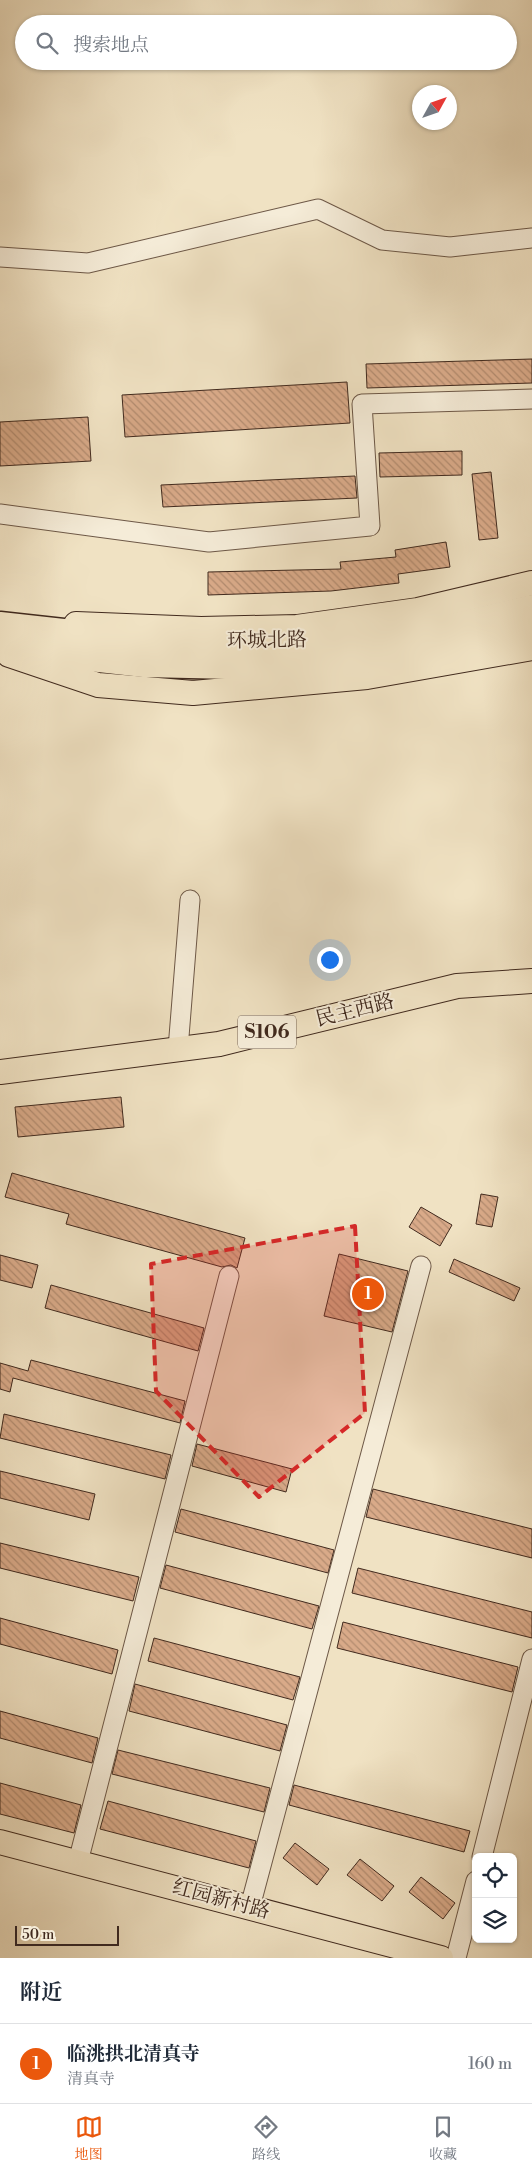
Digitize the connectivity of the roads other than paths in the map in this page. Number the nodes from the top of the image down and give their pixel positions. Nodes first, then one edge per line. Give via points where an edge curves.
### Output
1 (532, 238) edge
2 (0, 257) edge
3 (532, 399) edge
4 (0, 514) edge
5 (532, 583) edge
6 (532, 608) edge
7 (0, 624) edge
8 (532, 631) edge
9 (443, 641) junction
10 (0, 648) edge
11 (532, 648) edge
12 (0, 652) edge
13 (190, 900) dead end
14 (532, 981) edge
15 (178, 1049) junction
16 (0, 1072) edge
17 (421, 1266) dead end
18 (229, 1276) dead end
19 (532, 1659) edge
20 (525, 1716) edge
21 (0, 1842) edge
22 (483, 1853) edge
23 (78, 1862) junction
24 (472, 1896) edge
25 (250, 1908) junction
26 (441, 1958) edge
27 (456, 1958) edge

1 - 2 street via 450,247 382,240 318,209 88,263
3 - 4 street via 362,404 370,526 209,542
5 - 7 main road via 418,610 297,627 201,629 109,624
6 - 9 highway, 环城北路
7 - 9 highway, 环城北路 via 144,641 276,644
8 - 9 highway, 环城北路
9 - 10 highway, 环城北路 via 283,667 144,664
11 - 12 main road via 367,677 193,693 98,685
13 - 15 street
14 - 15 main road, 民主西路 / S106 via 457,986 219,1044
15 - 16 main road, 民主西路 / S106
17 - 25 street
18 - 23 street
19 - 20 street
20 - 22 street
21 - 23 main road, 红园新村路
23 - 25 main road, 红园新村路
24 - 27 street
25 - 26 main road, 红园新村路

